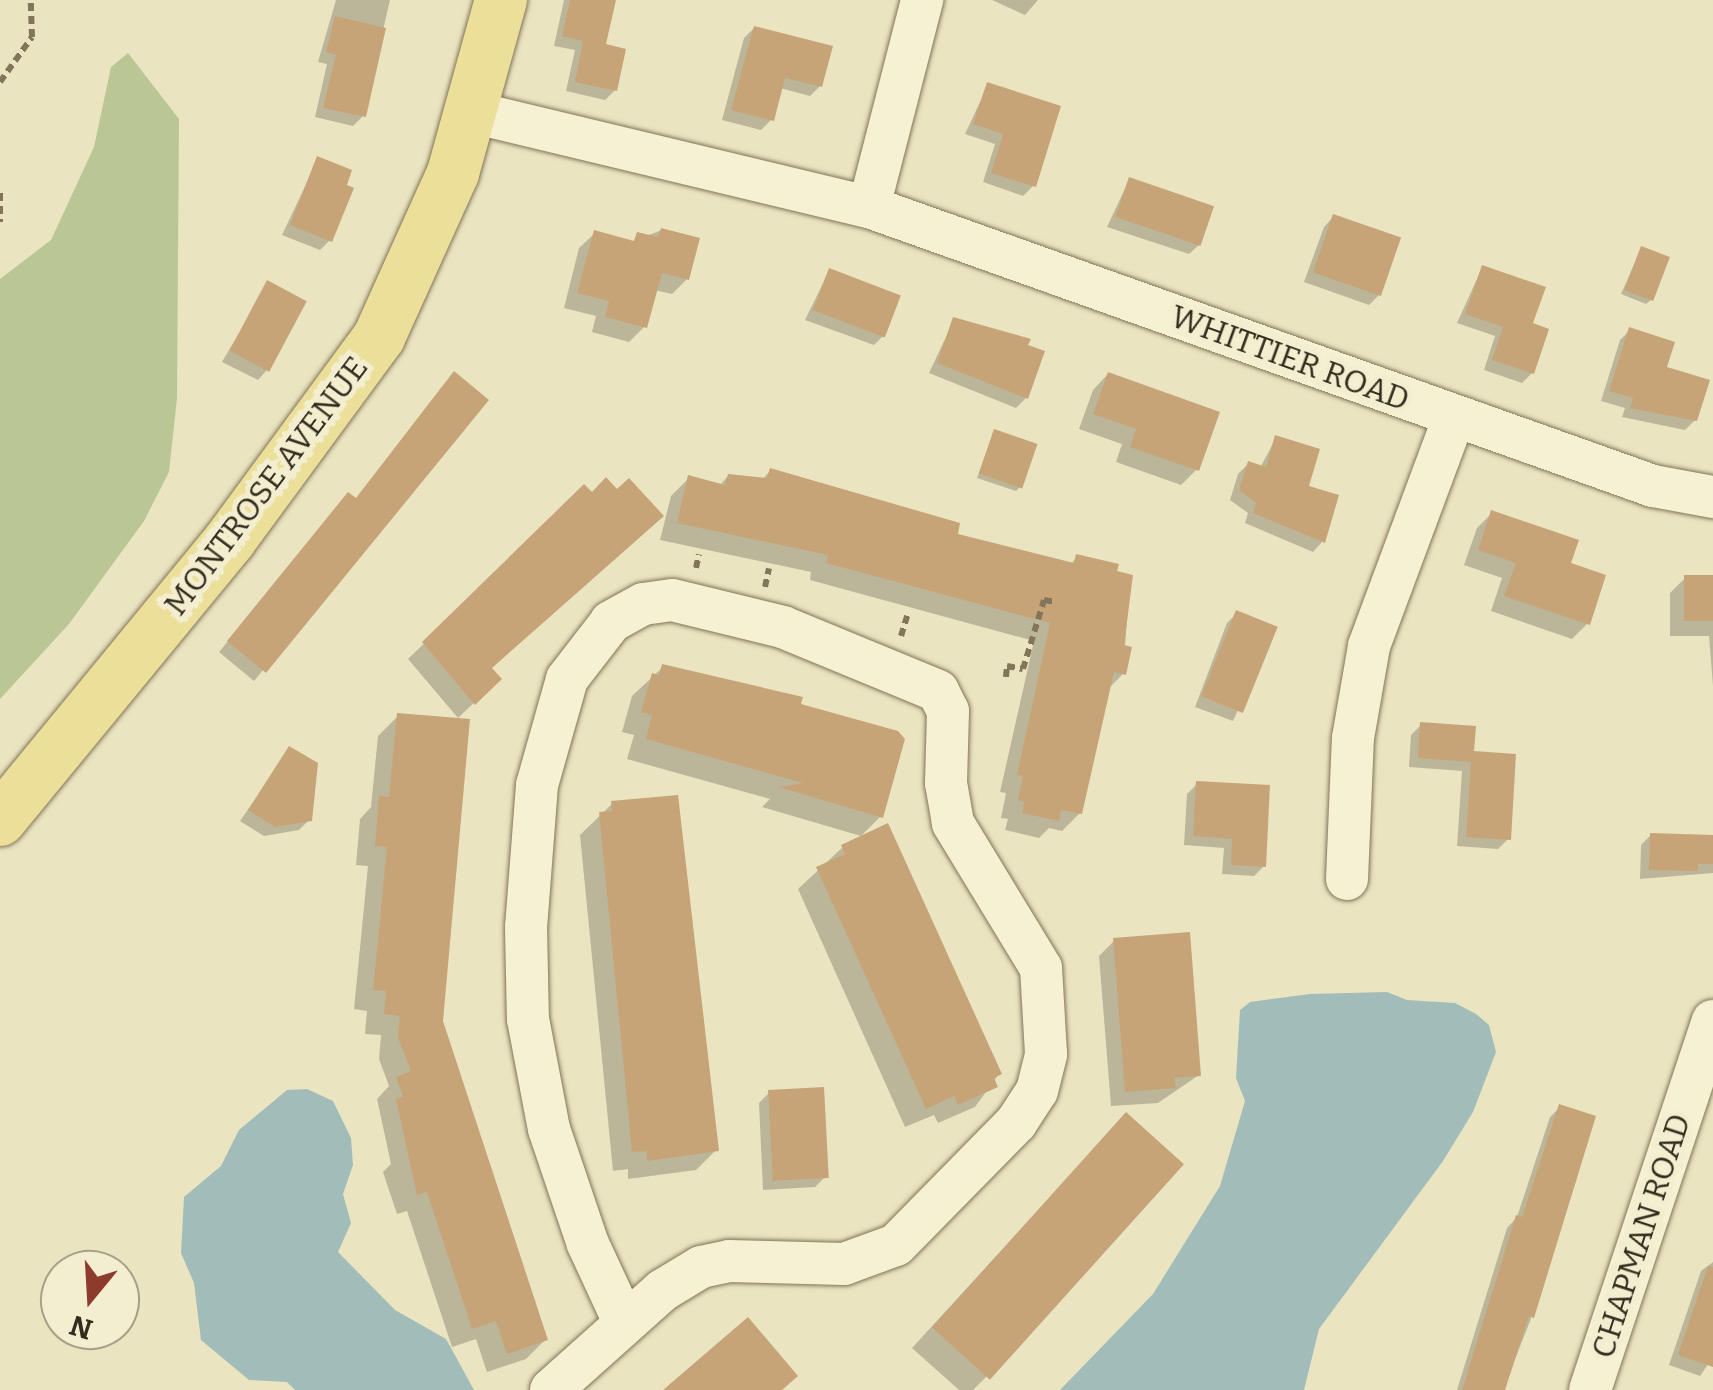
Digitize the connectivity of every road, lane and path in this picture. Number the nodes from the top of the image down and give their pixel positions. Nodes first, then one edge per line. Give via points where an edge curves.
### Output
1 (31, 0) edge
2 (501, 0) edge
3 (922, 0) edge
4 (0, 82) edge
5 (472, 112) junction
6 (0, 194) edge
7 (869, 207) junction
8 (0, 222) edge
9 (1454, 417) junction
10 (1713, 497) edge
11 (1055, 602) dead end
12 (1006, 676) dead end
13 (0, 820) edge
14 (1347, 879) dead end
15 (1712, 1022) edge
16 (624, 1322) junction
17 (550, 1390) edge
18 (1590, 1390) edge

1 - 4 path via 32,36 19,64
2 - 5 main road, MONTROSE AVENUE
3 - 7 street
5 - 7 street, WHITTIER ROAD
5 - 13 main road, MONTROSE AVENUE via 426,244 348,384 230,540
6 - 8 path
7 - 9 street, WHITTIER ROAD
9 - 10 street, WHITTIER ROAD via 1653,486
9 - 14 street via 1369,646 1353,738
11 - 12 path via 1044,600 1023,669 1007,666
15 - 18 street, CHAPMAN ROAD
16 - 16 street via 701,1267 730,1261 844,1264 896,1245 935,1212 1028,1107 1048,1032 1033,949 953,824 946,784 948,711 938,691 783,627 672,600 643,604 611,622 567,679 536,786 526,927 528,1019 549,1130 588,1244
16 - 17 street

